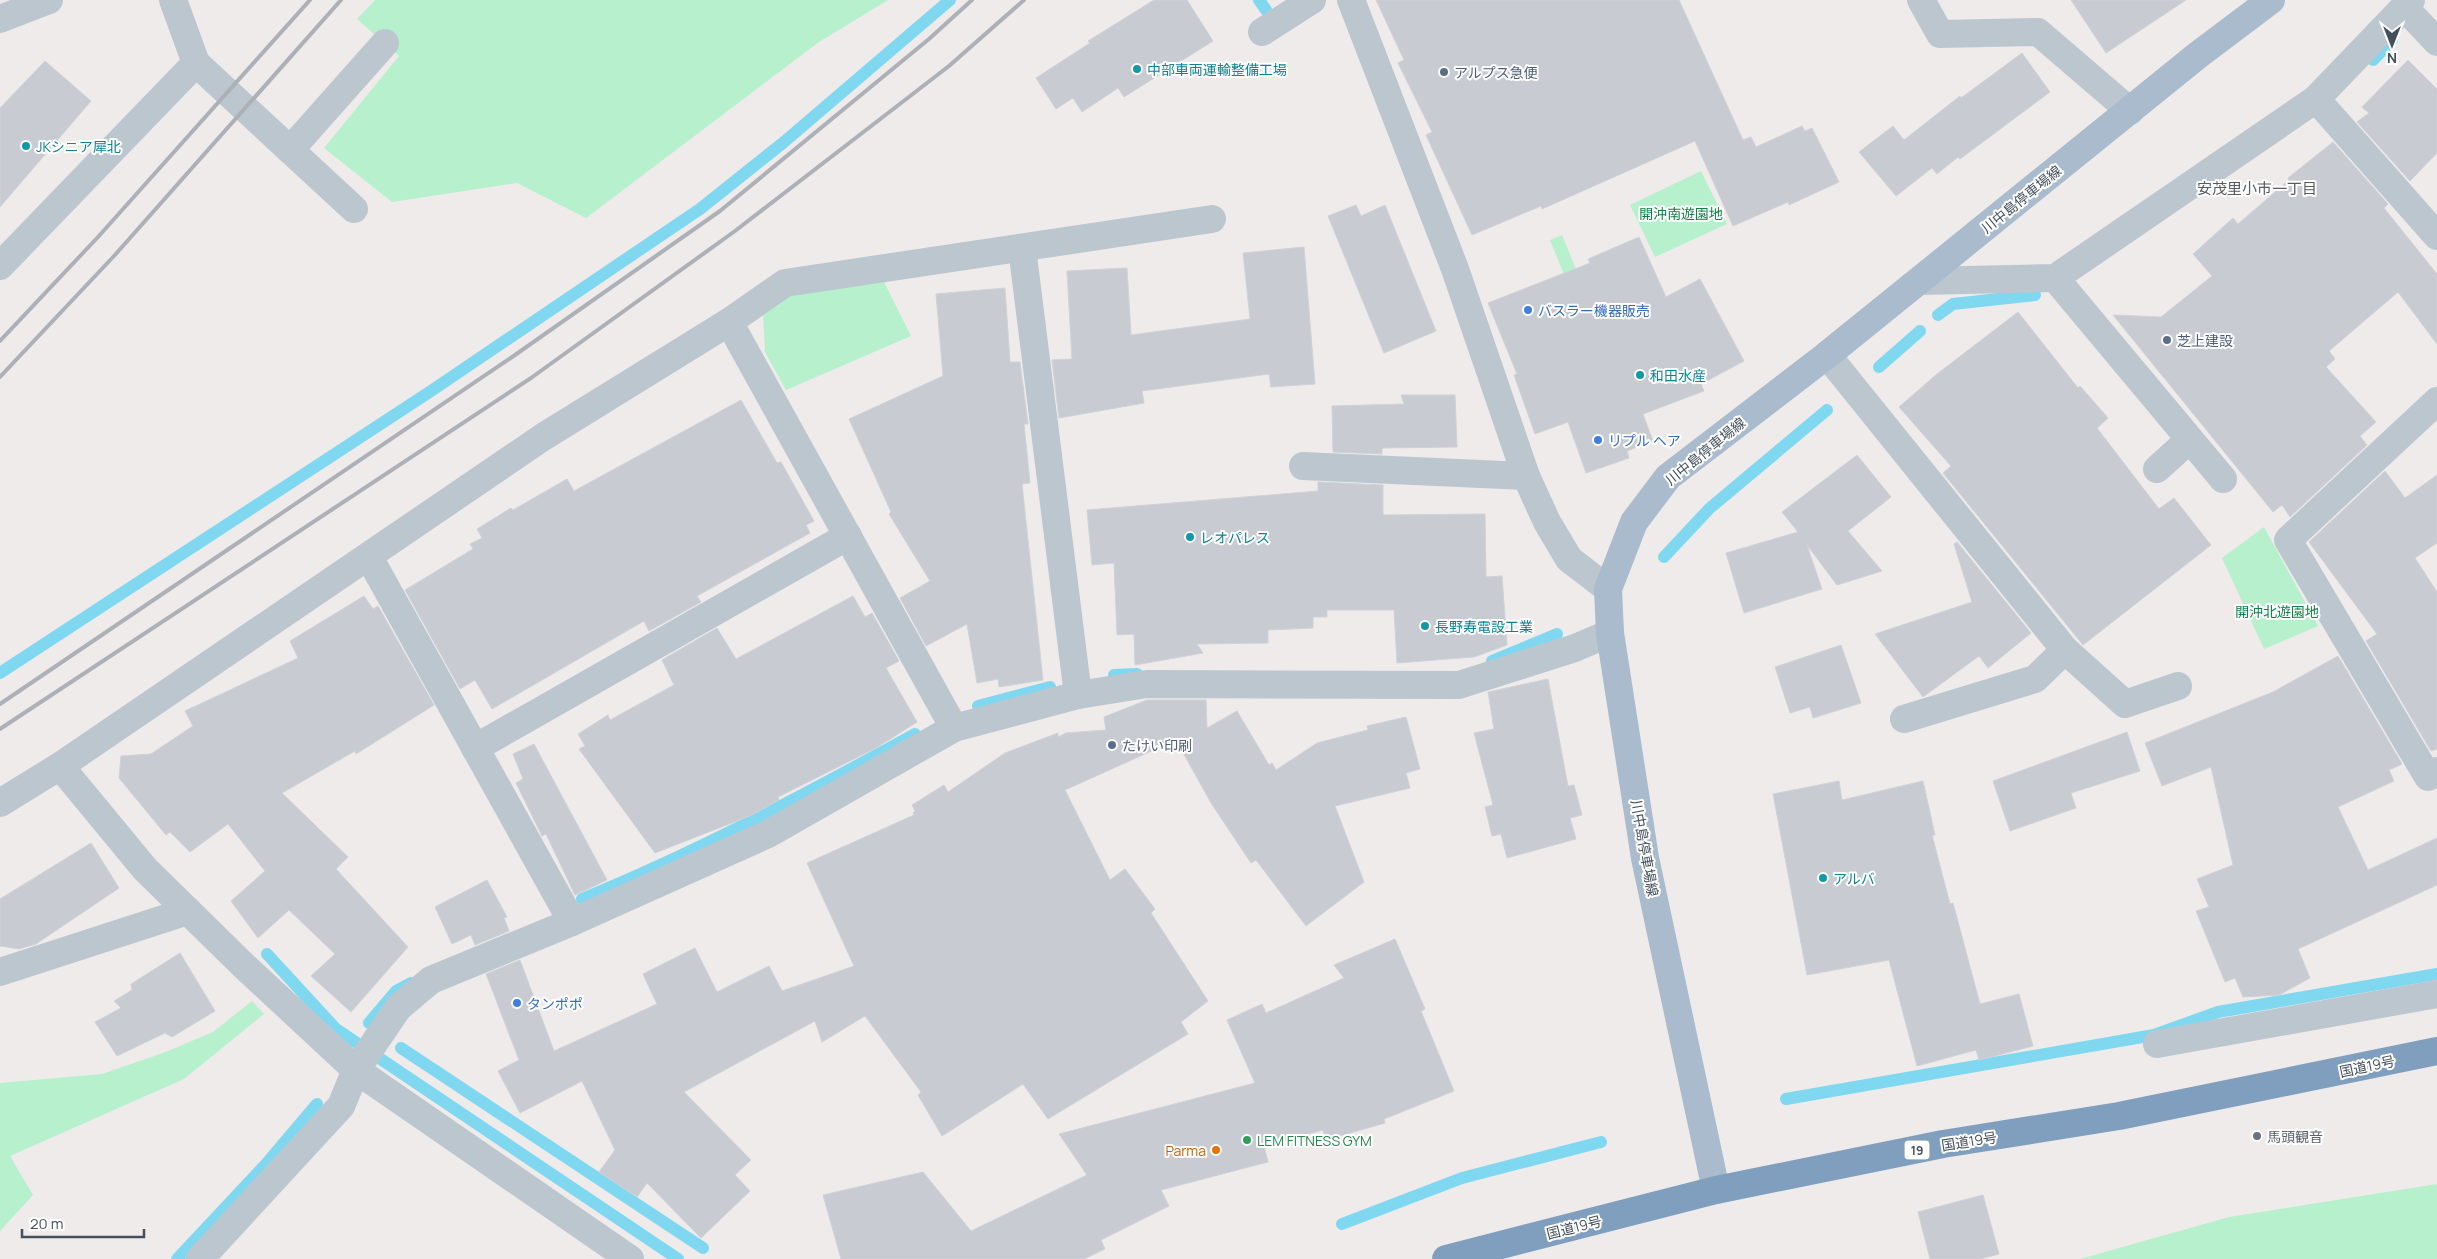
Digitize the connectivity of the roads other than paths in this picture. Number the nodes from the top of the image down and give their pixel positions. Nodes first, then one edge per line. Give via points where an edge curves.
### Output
1 (50, 0) edge
2 (173, 0) edge
3 (1312, 0) edge
4 (1350, 0) edge
5 (1921, 0) edge
6 (2271, 0) edge
7 (2408, 4) edge
8 (0, 19) edge
9 (1262, 32) dead end
10 (2437, 42) edge
11 (385, 43) dead end
12 (196, 63) junction
13 (2316, 99) junction
14 (2130, 111) junction
15 (290, 150) junction
16 (354, 209) dead end
17 (1212, 219) dead end
18 (2437, 236) edge
19 (1022, 248) junction
20 (0, 266) edge
21 (2055, 278) junction
22 (1920, 281) junction
23 (729, 322) junction
24 (1827, 355) junction
25 (2437, 401) edge
26 (2189, 440) junction
27 (1304, 466) dead end
28 (2157, 469) dead end
29 (1526, 476) junction
30 (2223, 479) dead end
31 (848, 536) junction
32 (369, 557) junction
33 (1608, 589) junction
34 (1610, 633) junction
35 (2065, 650) junction
36 (2178, 686) dead end
37 (1078, 695) junction
38 (1904, 720) dead end
39 (954, 728) junction
40 (475, 748) junction
41 (60, 766) junction
42 (2437, 770) edge
43 (0, 803) edge
44 (188, 911) junction
45 (572, 922) junction
46 (0, 972) edge
47 (2437, 994) edge
48 (2157, 1044) dead end
49 (2437, 1051) edge
50 (359, 1065) junction
51 (1716, 1190) junction
52 (200, 1259) edge
53 (630, 1259) edge
54 (1446, 1259) edge

1 - 8 street
2 - 12 street
3 - 9 street
4 - 29 street via 1456,269
5 - 14 street via 1940,34 2038,32
6 - 14 main road, 川中島停車場線
7 - 10 street
7 - 13 street
11 - 15 street
12 - 15 street
12 - 20 street
13 - 18 street
13 - 21 street
14 - 22 main road, 川中島停車場線
15 - 16 street
17 - 19 street
19 - 23 street via 785,283
19 - 37 street
21 - 22 street
21 - 26 street
22 - 24 main road, 川中島停車場線
23 - 31 street
23 - 32 street via 543,437
24 - 33 main road, 川中島停車場線 via 1668,477 1634,522
24 - 35 street
25 - 42 street via 2288,540 2428,777
26 - 28 street
26 - 30 street
27 - 29 street
29 - 33 street via 1569,560
31 - 39 street
31 - 40 street
32 - 40 street
32 - 41 street
33 - 34 main road, 川中島停車場線
34 - 37 street via 1575,648 1459,685 1147,684
34 - 51 main road, 川中島停車場線 via 1645,858
35 - 36 street via 2124,704
35 - 38 street via 2034,679
37 - 39 street
39 - 45 street via 768,834
40 - 45 street
41 - 43 street
41 - 44 street via 145,869
44 - 46 street
44 - 50 street via 242,965
45 - 50 street via 431,980 398,1008
47 - 48 street
49 - 51 highway, 国道19号 / 19 via 2119,1116 1943,1144
50 - 52 street via 341,1106
50 - 53 street
51 - 54 highway, 国道19号 / 19

